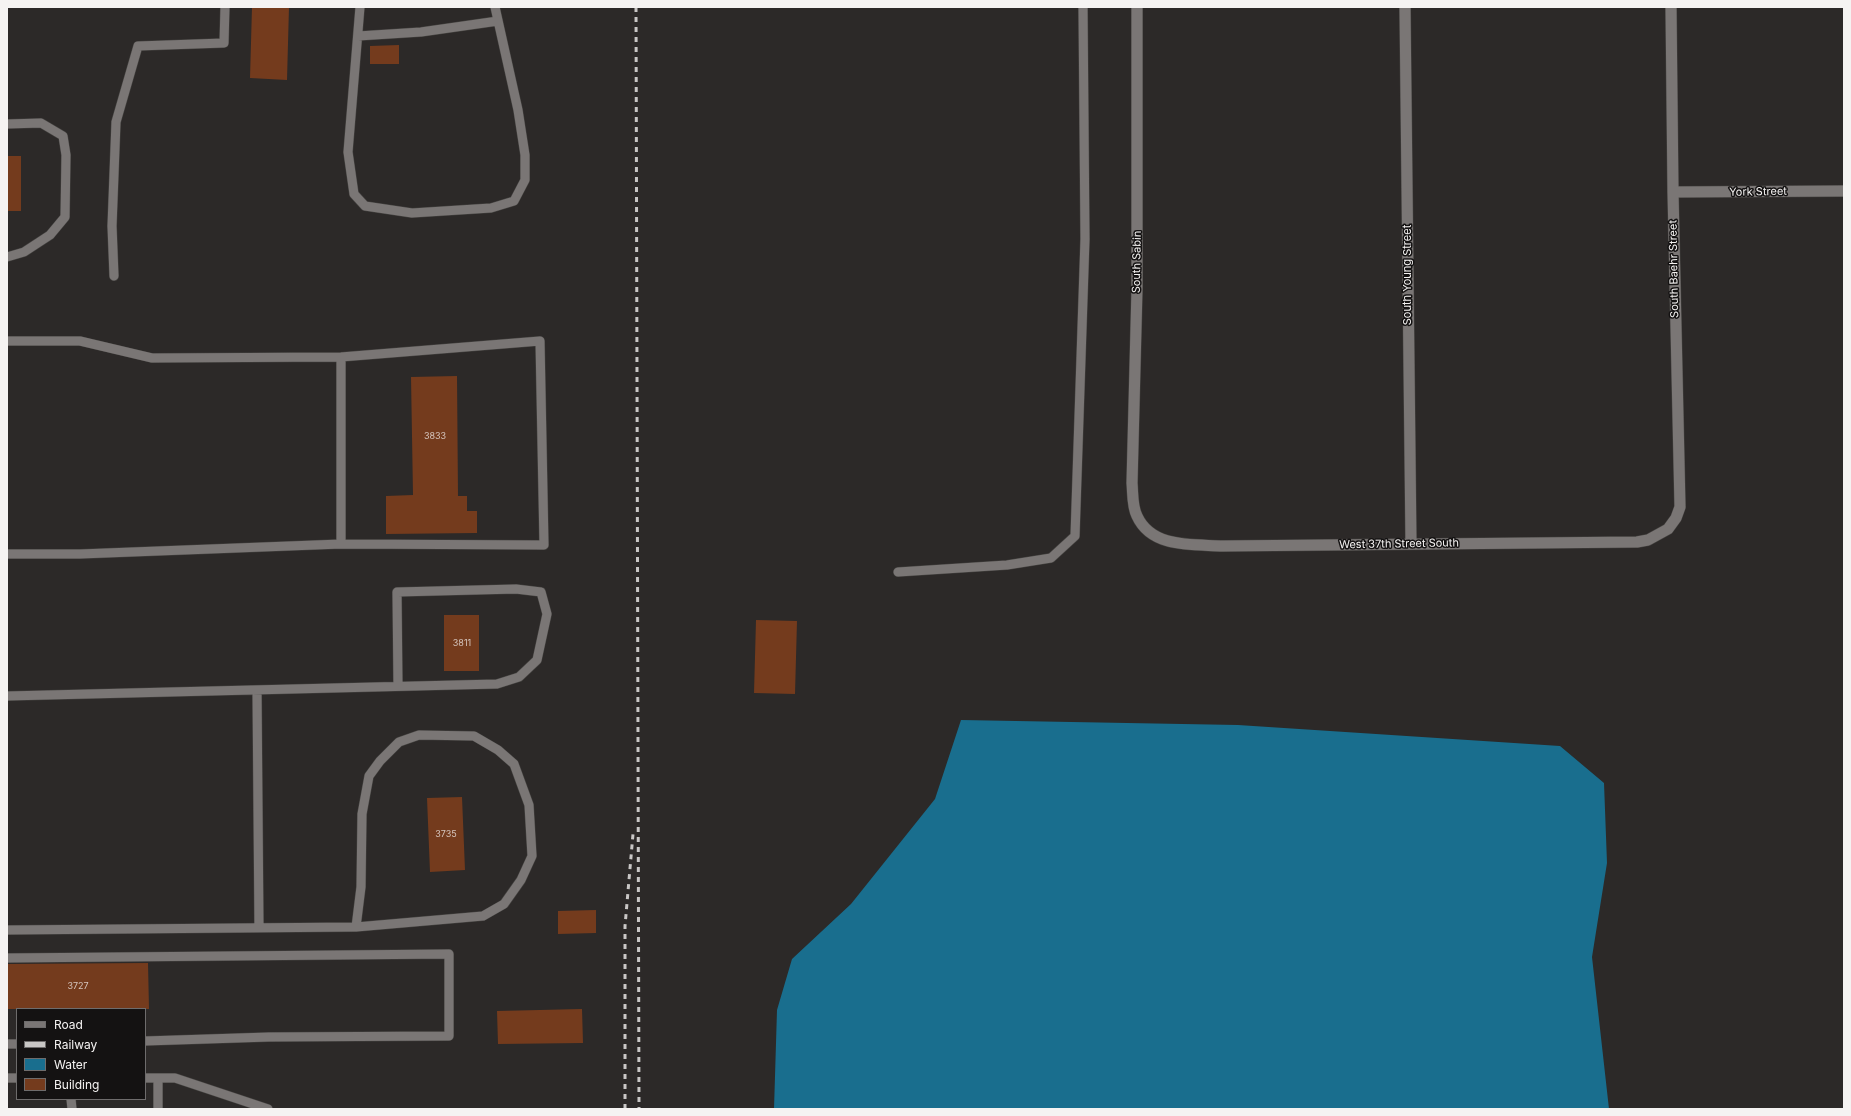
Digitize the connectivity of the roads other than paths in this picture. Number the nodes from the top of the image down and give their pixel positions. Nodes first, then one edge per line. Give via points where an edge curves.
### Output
1 (225, 7) edge
2 (360, 7) edge
3 (495, 7) edge
4 (1083, 7) edge
5 (1137, 7) edge
6 (1405, 7) edge
7 (1671, 7) edge
8 (498, 21) junction
9 (358, 36) junction
10 (7, 124) edge
11 (1844, 191) edge
12 (1673, 192) junction
13 (7, 257) edge
14 (114, 276) dead end
15 (7, 341) edge
16 (341, 357) junction
17 (1137, 516) joint
18 (1668, 528) joint
19 (341, 544) junction
20 (1411, 544) junction
21 (7, 554) edge
22 (898, 572) dead end
23 (398, 686) junction
24 (257, 690) junction
25 (7, 696) edge
26 (356, 927) junction
27 (259, 928) junction
28 (7, 930) edge
29 (7, 958) edge
30 (146, 1041) edge
31 (146, 1078) edge
32 (158, 1078) junction
33 (158, 1109) edge
34 (268, 1109) edge

1 - 14 lane via 224,43 138,46 116,122 112,226
2 - 9 lane
3 - 8 lane
4 - 22 lane via 1085,239 1074,536 1051,558 1008,565
5 - 17 street, South Sabin via 1137,282 1132,483
6 - 20 street, South Young Street
7 - 12 street, South Baehr Street
8 - 9 lane via 421,32
8 - 9 lane via 518,110 525,180 514,201 491,208 412,214 365,206 354,194 348,152
10 - 13 lane via 41,124 63,136 66,155 65,217 50,235 24,252
11 - 12 street, York Street
12 - 18 street, South Baehr Street via 1681,484 1680,507
15 - 16 lane via 80,341 152,358
16 - 19 lane
16 - 19 lane via 540,342 544,545
17 - 20 street, West 37th Street South via 1149,531 1173,544
18 - 20 street, West 37th Street South via 1648,540 1637,542
19 - 21 lane via 80,554
23 - 23 lane via 397,592 516,589 541,592 547,614 537,660 519,677 497,684
23 - 24 lane
24 - 25 lane
24 - 27 lane
26 - 26 lane via 362,814 369,776 380,761 399,742 419,735 474,736 498,750 514,764 529,805 532,856 504,904 483,916
26 - 27 lane
27 - 28 lane
29 - 30 lane via 449,954 449,1036
31 - 32 lane
32 - 33 lane
32 - 34 lane via 175,1078

